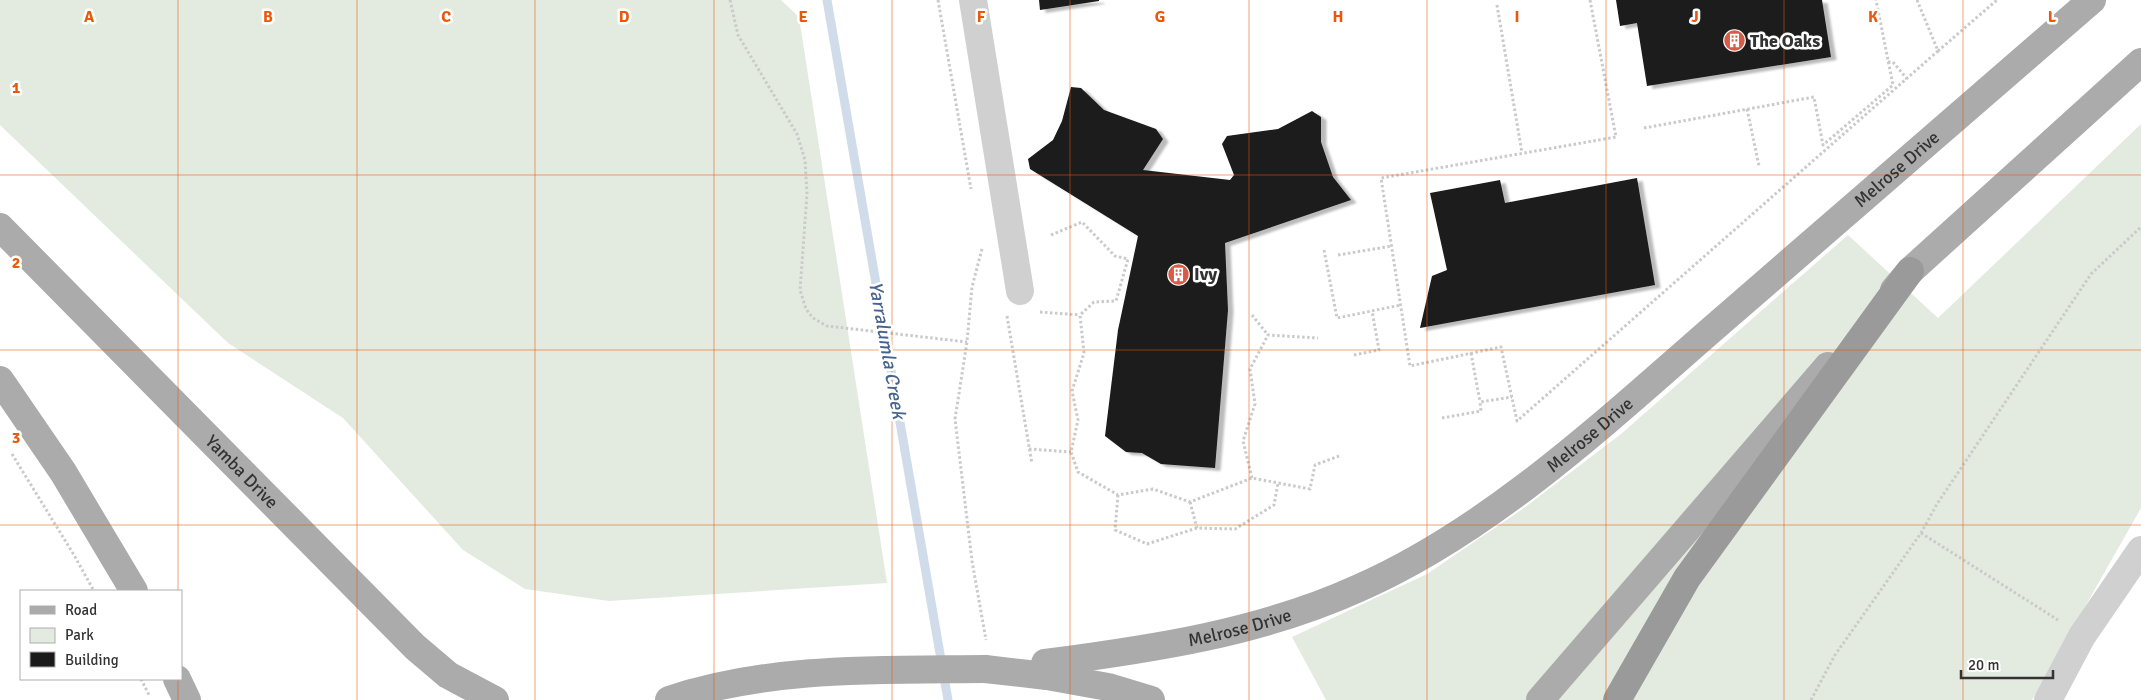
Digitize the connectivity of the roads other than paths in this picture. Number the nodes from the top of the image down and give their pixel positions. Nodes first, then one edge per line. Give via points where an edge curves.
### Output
1 (972, 0) edge
2 (2092, 0) edge
3 (2141, 62) edge
4 (0, 226) edge
5 (1910, 271) junction
6 (1013, 300) road end
7 (0, 380) edge
8 (2141, 550) edge
9 (133, 590) edge
10 (1046, 669) junction
11 (177, 680) edge
12 (187, 700) edge
13 (495, 700) edge
14 (669, 700) edge
15 (1151, 700) edge
16 (1540, 700) edge
17 (1617, 700) edge
18 (2048, 700) edge

1 - 6 street
2 - 10 main road, Melrose Drive via 1632,399 1544,471 1448,540 1361,588 1298,613 1263,624
3 - 5 main road
4 - 13 main road, Yamba Drive via 415,647 448,675
5 - 16 main road
5 - 17 highway via 1687,578
7 - 9 main road via 63,472
8 - 18 street via 2082,636
10 - 14 main road, bridge via 986,657 745,681
10 - 15 main road
11 - 12 main road

